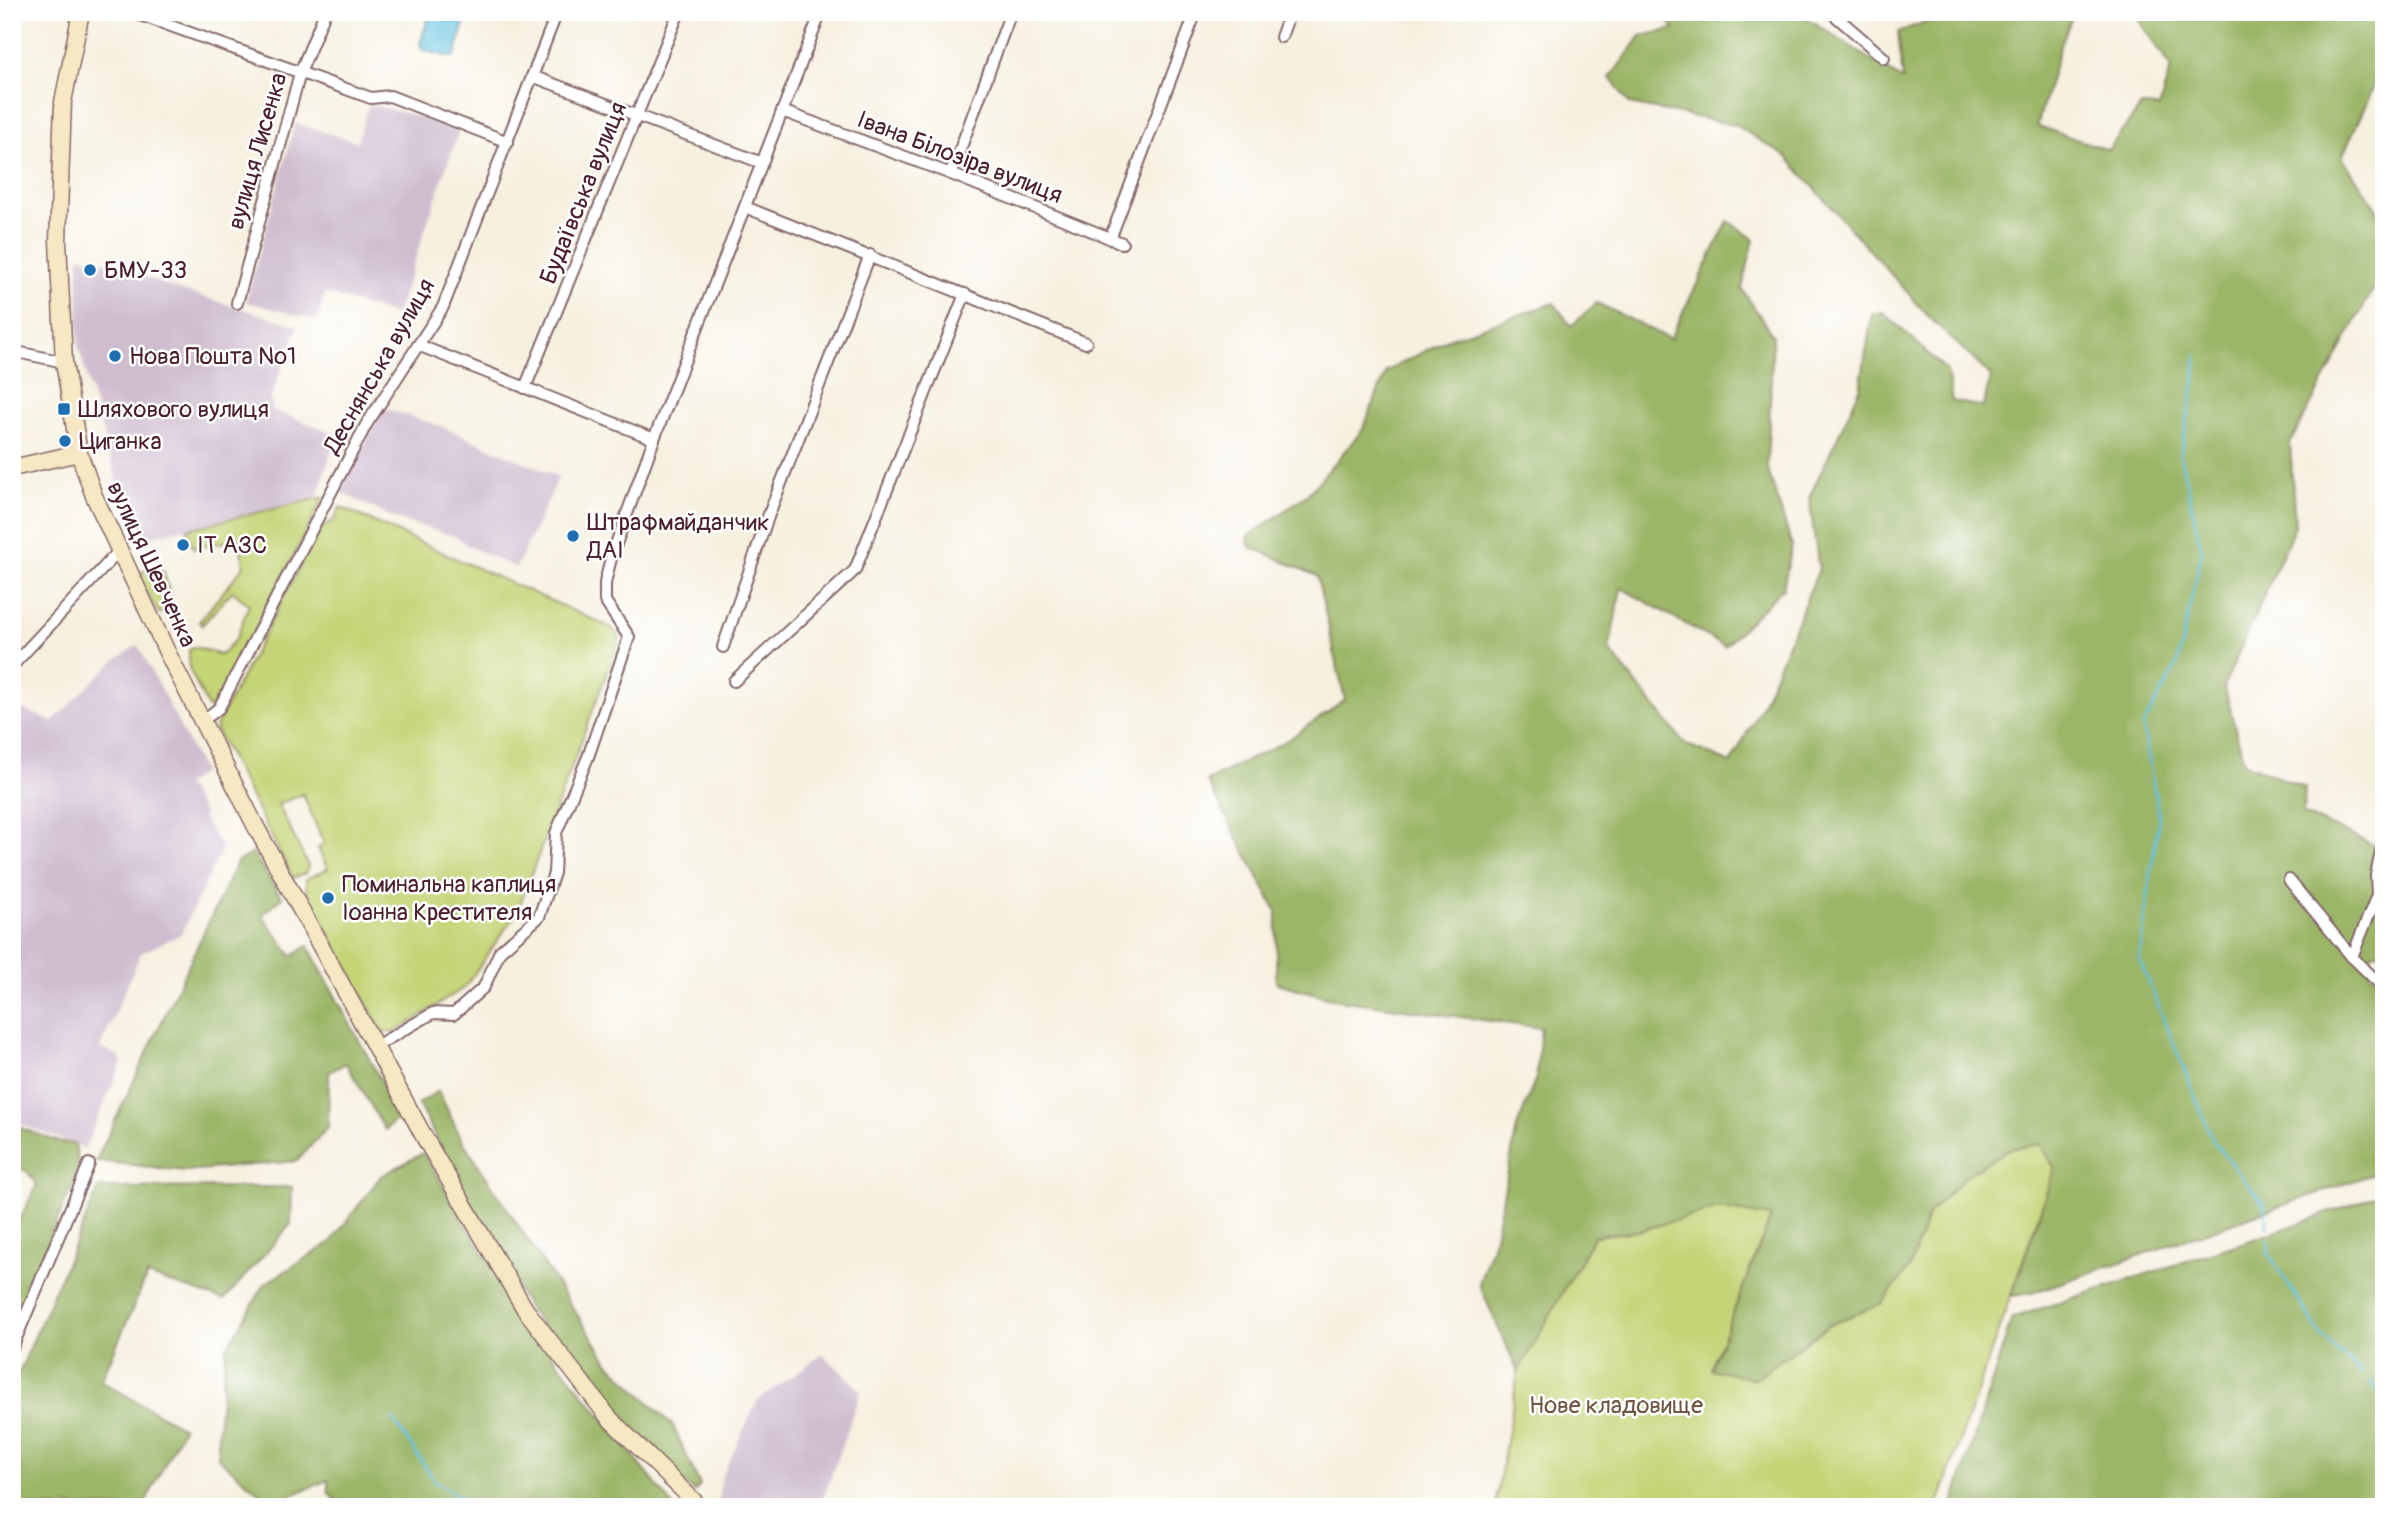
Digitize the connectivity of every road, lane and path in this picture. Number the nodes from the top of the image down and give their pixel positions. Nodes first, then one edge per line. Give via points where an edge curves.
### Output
1 (81, 12) edge
2 (132, 12) edge
3 (325, 12) edge
4 (558, 12) edge
5 (679, 12) edge
6 (821, 12) edge
7 (1011, 12) edge
8 (1196, 12) edge
9 (1290, 12) edge
10 (1831, 12) edge
11 (1281, 37) dead end
12 (1884, 58) dead end
13 (300, 73) junction
14 (532, 76) junction
15 (782, 111) junction
16 (638, 117) junction
17 (508, 142) junction
18 (762, 163) junction
19 (951, 174) junction
20 (746, 207) junction
21 (1110, 239) junction
22 (1122, 243) dead end
23 (870, 255) junction
24 (965, 294) junction
25 (237, 303) dead end
26 (1086, 343) dead end
27 (418, 345) junction
28 (12, 351) edge
29 (64, 362) junction
30 (525, 388) junction
31 (654, 439) junction
32 (79, 453) junction
33 (14, 470) edge
34 (119, 551) junction
35 (723, 647) dead end
36 (12, 666) edge
37 (734, 681) dead end
38 (201, 722) junction
39 (2384, 838) edge
40 (2290, 880) dead end
41 (2352, 957) junction
42 (2384, 988) edge
43 (376, 1046) junction
44 (89, 1164) dead end
45 (12, 1348) edge
46 (700, 1507) edge

1 - 29 street, вулиця Шевченка via 63,102 59,156
2 - 13 street
3 - 13 street, вулиця Лисенка
4 - 14 street, Деснянська вулиця
5 - 16 street, Будаївська вулиця
6 - 15 street
7 - 19 street
8 - 21 street
9 - 11 street
10 - 12 street
13 - 17 street via 371,98 390,96
13 - 25 street, вулиця Лисенка
14 - 16 street
14 - 17 street, Деснянська вулиця
15 - 18 street
15 - 19 street, Івана Білозіра вулиця
16 - 18 street
16 - 30 street, Будаївська вулиця
17 - 27 street, Деснянська вулиця via 443,307
18 - 20 street
19 - 21 street, Івана Білозіра вулиця
20 - 23 street
20 - 31 street
21 - 22 street, Івана Білозіра вулиця
23 - 24 street
23 - 35 street via 769,514
24 - 26 street
24 - 37 street via 855,570
27 - 30 street
27 - 38 street, Деснянська вулиця via 366,425 219,708
28 - 29 street
29 - 32 street, вулиця Шевченка
30 - 31 street
31 - 43 street via 605,583 604,601 629,637 556,833 554,873 539,917 500,951 484,988 454,1014 433,1013
32 - 33 street
32 - 34 street, вулиця Шевченка
34 - 36 street
34 - 38 street, вулиця Шевченка
38 - 43 street, вулиця Шевченка
39 - 41 street via 2377,895
40 - 41 street
41 - 42 street
43 - 46 street, вулиця Шевченка via 524,1309 610,1419
44 - 45 street

